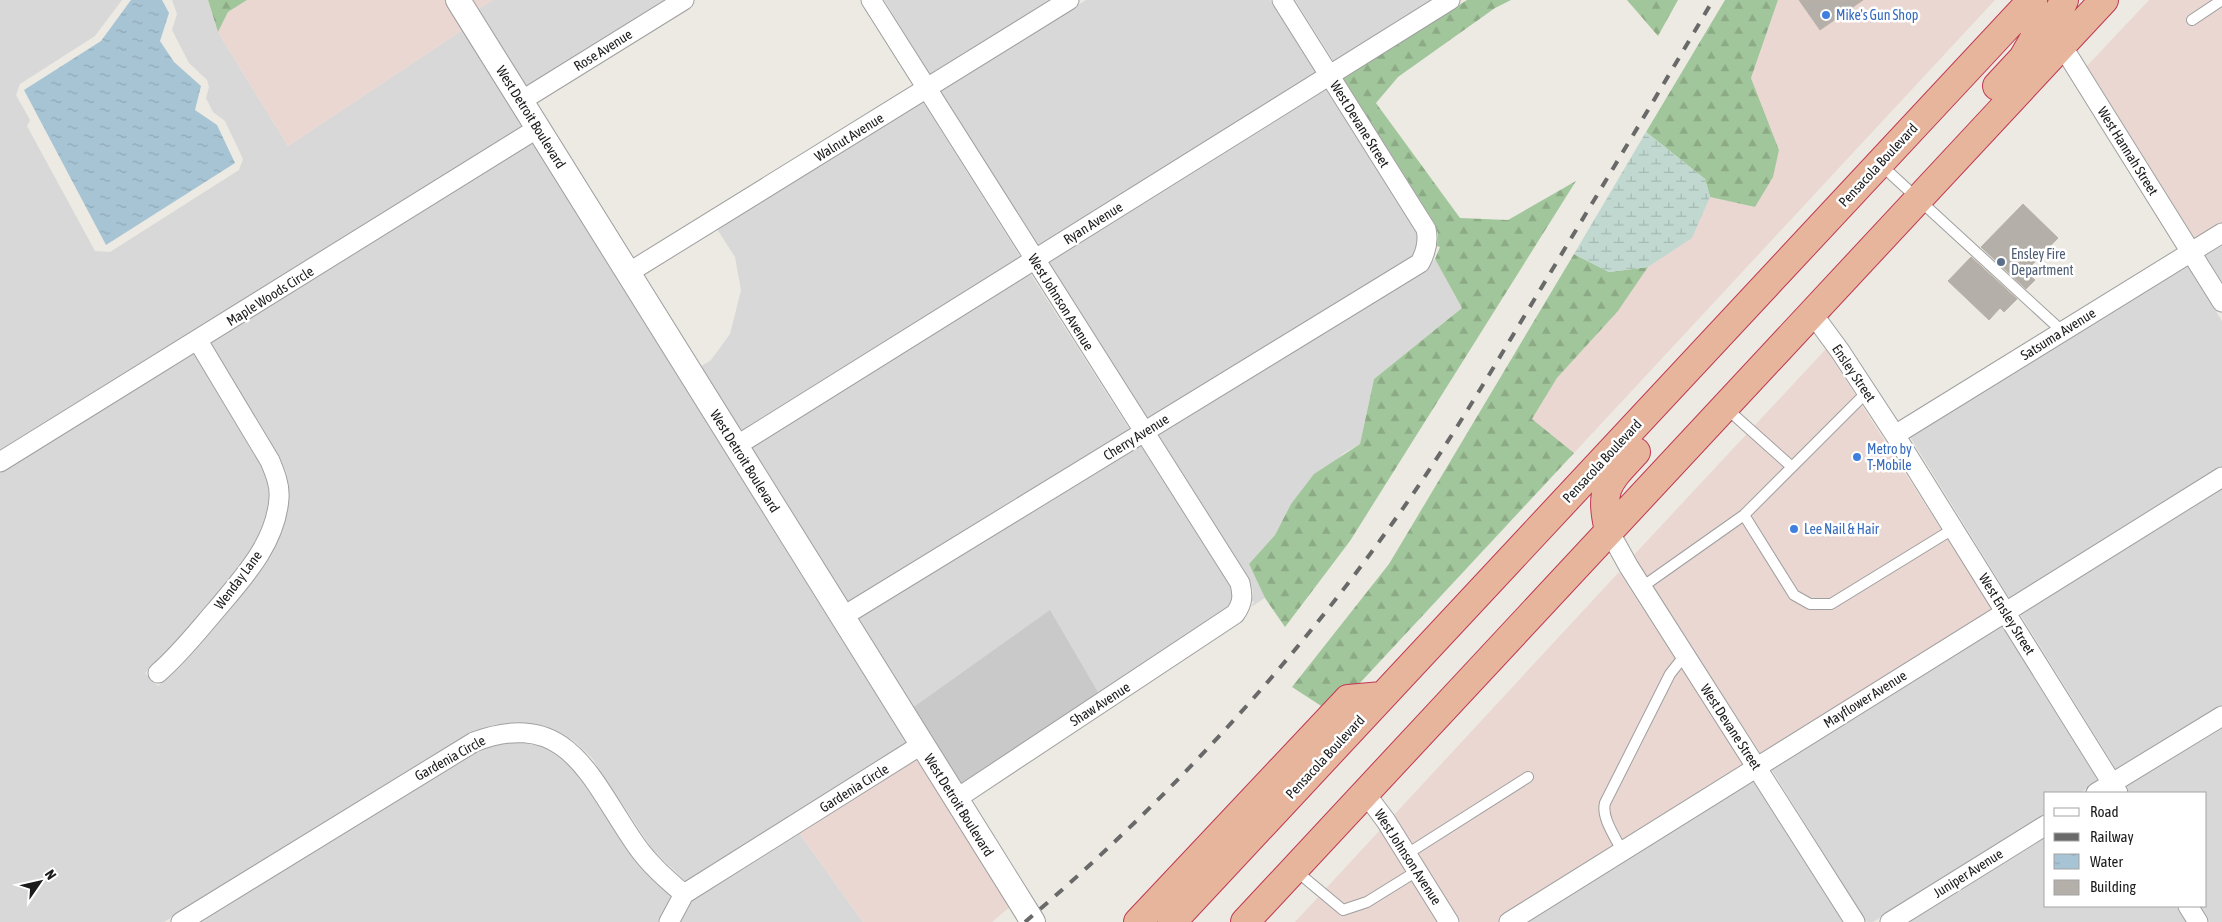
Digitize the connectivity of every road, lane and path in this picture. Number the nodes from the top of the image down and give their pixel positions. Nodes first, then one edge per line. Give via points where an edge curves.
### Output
1 (458, 0) edge
2 (684, 0) edge
3 (871, 0) edge
4 (1069, 0) edge
5 (1282, 0) edge
6 (1450, 0) edge
7 (2033, 0) edge
8 (2064, 0) edge
9 (2104, 0) edge
10 (2222, 0) edge
11 (2192, 20) dead end
12 (2062, 45) junction
13 (1330, 74) junction
14 (927, 89) junction
15 (521, 101) junction
16 (538, 128) junction
17 (1879, 164) junction
18 (1911, 192) junction
19 (2222, 233) edge
20 (1426, 252) joint
21 (2191, 252) junction
22 (1034, 260) junction
23 (628, 273) junction
24 (2222, 302) edge
25 (1740, 313) junction
26 (1812, 313) junction
27 (2063, 332) junction
28 (198, 341) junction
29 (1867, 392) junction
30 (1724, 406) junction
31 (1144, 432) junction
32 (1895, 436) junction
33 (736, 446) junction
34 (0, 462) edge
35 (1792, 467) junction
36 (2222, 478) edge
37 (1744, 515) junction
38 (1953, 529) junction
39 (1609, 531) junction
40 (1642, 587) junction
41 (1241, 606) joint
42 (2006, 612) junction
43 (842, 618) junction
44 (1686, 655) junction
45 (158, 673) dead end
46 (1382, 696) junction
47 (2222, 716) edge
48 (921, 745) junction
49 (1331, 751) junction
50 (1757, 767) junction
51 (1528, 777) dead end
52 (2109, 790) edge
53 (1365, 792) junction
54 (956, 799) junction
55 (2044, 826) edge
56 (1622, 851) junction
57 (1407, 854) junction
58 (1294, 870) junction
59 (1417, 871) junction
60 (684, 894) junction
61 (2189, 907) edge
62 (181, 922) edge
63 (669, 922) edge
64 (1032, 922) edge
65 (1138, 922) edge
66 (1172, 922) edge
67 (1198, 922) edge
68 (1245, 922) edge
69 (1449, 922) edge
70 (1509, 922) edge
71 (1855, 922) edge
72 (1890, 922) edge
73 (2198, 922) edge

1 - 15 street, West Detroit Boulevard
2 - 15 street, Rose Avenue
3 - 14 street, West Johnson Avenue
4 - 14 street, Walnut Avenue
5 - 13 street, West Devane Street
6 - 13 street, Ryan Avenue
7 - 12 street, West Hannah Street
7 - 17 highway, Pensacola Boulevard
7 - 18 highway via 2035,37 2023,58
8 - 12 highway via 2060,9
9 - 12 highway
10 - 11 lane
12 - 18 highway
12 - 21 street, West Hannah Street
13 - 20 street, West Devane Street via 1426,229
13 - 22 street, Ryan Avenue
14 - 22 street, West Johnson Avenue
14 - 23 street, Walnut Avenue
15 - 16 street, West Detroit Boulevard
16 - 23 street, West Detroit Boulevard
16 - 28 street, Maple Woods Circle
17 - 18 lane
17 - 25 highway, Pensacola Boulevard
18 - 26 highway
18 - 27 lane
19 - 21 street, Satsuma Avenue
20 - 31 street, Cherry Avenue via 1420,263
21 - 24 street, West Hannah Street
21 - 27 street, Satsuma Avenue
22 - 31 street, West Johnson Avenue
22 - 33 street, Ryan Avenue
23 - 33 street, West Detroit Boulevard
25 - 39 highway via 1707,375 1612,478 1604,496
25 - 46 highway, Pensacola Boulevard
26 - 29 street, Ensley Street
26 - 30 highway
27 - 32 street, Satsuma Avenue
28 - 34 street, Maple Woods Circle
28 - 45 street, Wenday Lane via 270,461 277,477 279,497 270,533 253,566
29 - 32 street, Ensley Street
29 - 35 lane
30 - 35 lane
30 - 39 highway
31 - 41 street, West Johnson Avenue via 1240,583 1243,594
31 - 43 street, Cherry Avenue
32 - 38 street, West Ensley Street
33 - 43 street, West Detroit Boulevard
35 - 37 lane
36 - 42 street, Mayflower Avenue
37 - 38 lane via 1794,595 1810,604 1830,604
37 - 40 lane
38 - 42 street, West Ensley Street
39 - 40 street, West Devane Street
39 - 53 highway
40 - 44 street, West Devane Street
41 - 54 street, Shaw Avenue via 1235,614
42 - 50 street, Mayflower Avenue
42 - 52 street, West Ensley Street
43 - 48 street, West Detroit Boulevard
44 - 50 street, West Devane Street
44 - 56 lane via 1670,674 1605,803 1612,831
46 - 49 highway, Pensacola Boulevard
46 - 65 highway via 1348,699
47 - 52 street
48 - 54 street, West Detroit Boulevard
48 - 60 street, Gardenia Circle
49 - 66 highway, Pensacola Boulevard
49 - 67 highway via 1309,802
50 - 56 street, Mayflower Avenue
50 - 71 street, West Devane Street
51 - 57 lane
53 - 57 street, West Johnson Avenue
53 - 58 highway
54 - 64 street, West Detroit Boulevard
55 - 72 street, Juniper Avenue
56 - 70 street, Mayflower Avenue
57 - 59 street, West Johnson Avenue
58 - 59 lane via 1343,910 1367,902
58 - 68 highway
59 - 69 street, West Johnson Avenue
60 - 62 street, Gardenia Circle via 644,855 584,764 568,749 550,739 514,732 493,734 474,742
60 - 63 street, Gardenia Circle
61 - 73 street

